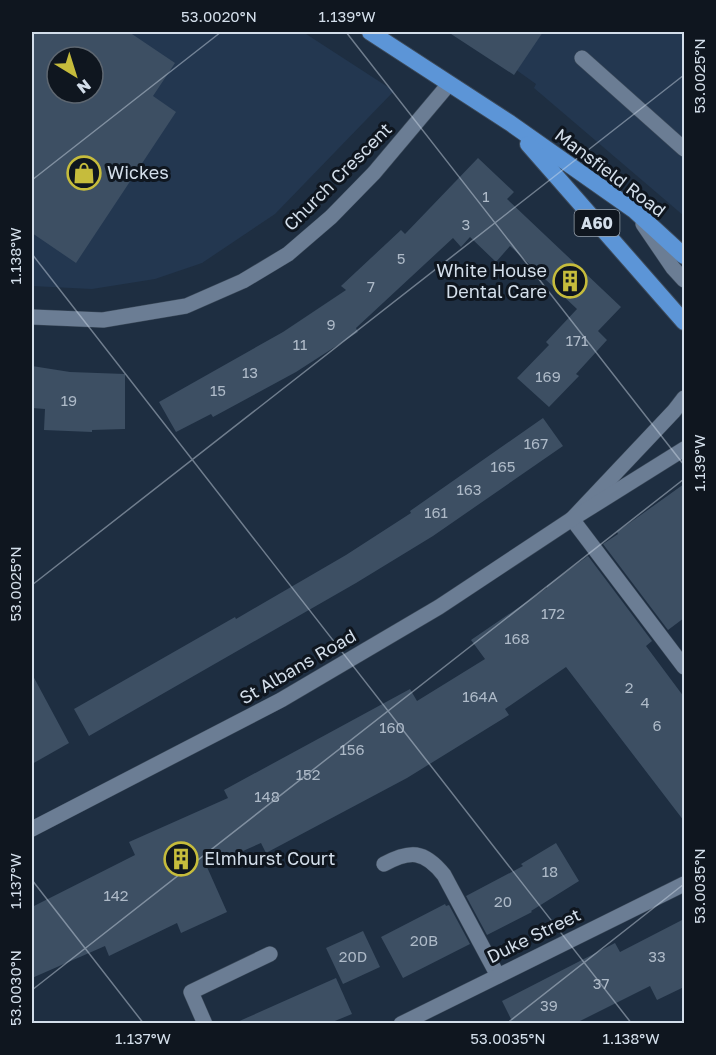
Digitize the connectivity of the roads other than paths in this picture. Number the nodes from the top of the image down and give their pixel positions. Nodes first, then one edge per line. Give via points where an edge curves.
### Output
1 (370, 32) edge
2 (582, 58) dead end
3 (449, 84) junction
4 (510, 123) junction
5 (684, 149) edge
6 (635, 211) junction
7 (684, 256) edge
8 (684, 280) edge
9 (32, 317) edge
10 (684, 322) edge
11 (684, 398) edge
12 (684, 449) edge
13 (572, 519) junction
14 (684, 667) edge
15 (32, 829) edge
16 (384, 864) dead end
17 (684, 884) edge
18 (270, 954) dead end
19 (498, 976) junction
20 (205, 1023) edge
21 (401, 1023) edge

1 - 3 highway, Mansfield Road / A60
2 - 5 street
3 - 4 highway, Mansfield Road / A60
3 - 9 street, Church Crescent via 331,217 288,254 243,281 186,306 103,320
4 - 6 highway, Mansfield Road / A60
4 - 10 highway, Mansfield Road / A60
6 - 7 highway, Mansfield Road / A60
6 - 8 street
11 - 13 street, St Albans Road
12 - 13 street, St Albans Road
13 - 14 street
13 - 15 street, St Albans Road via 439,607 281,700
16 - 19 street via 408,854 436,865
17 - 19 street, Duke Street
18 - 20 street via 191,992
19 - 21 street, Duke Street

